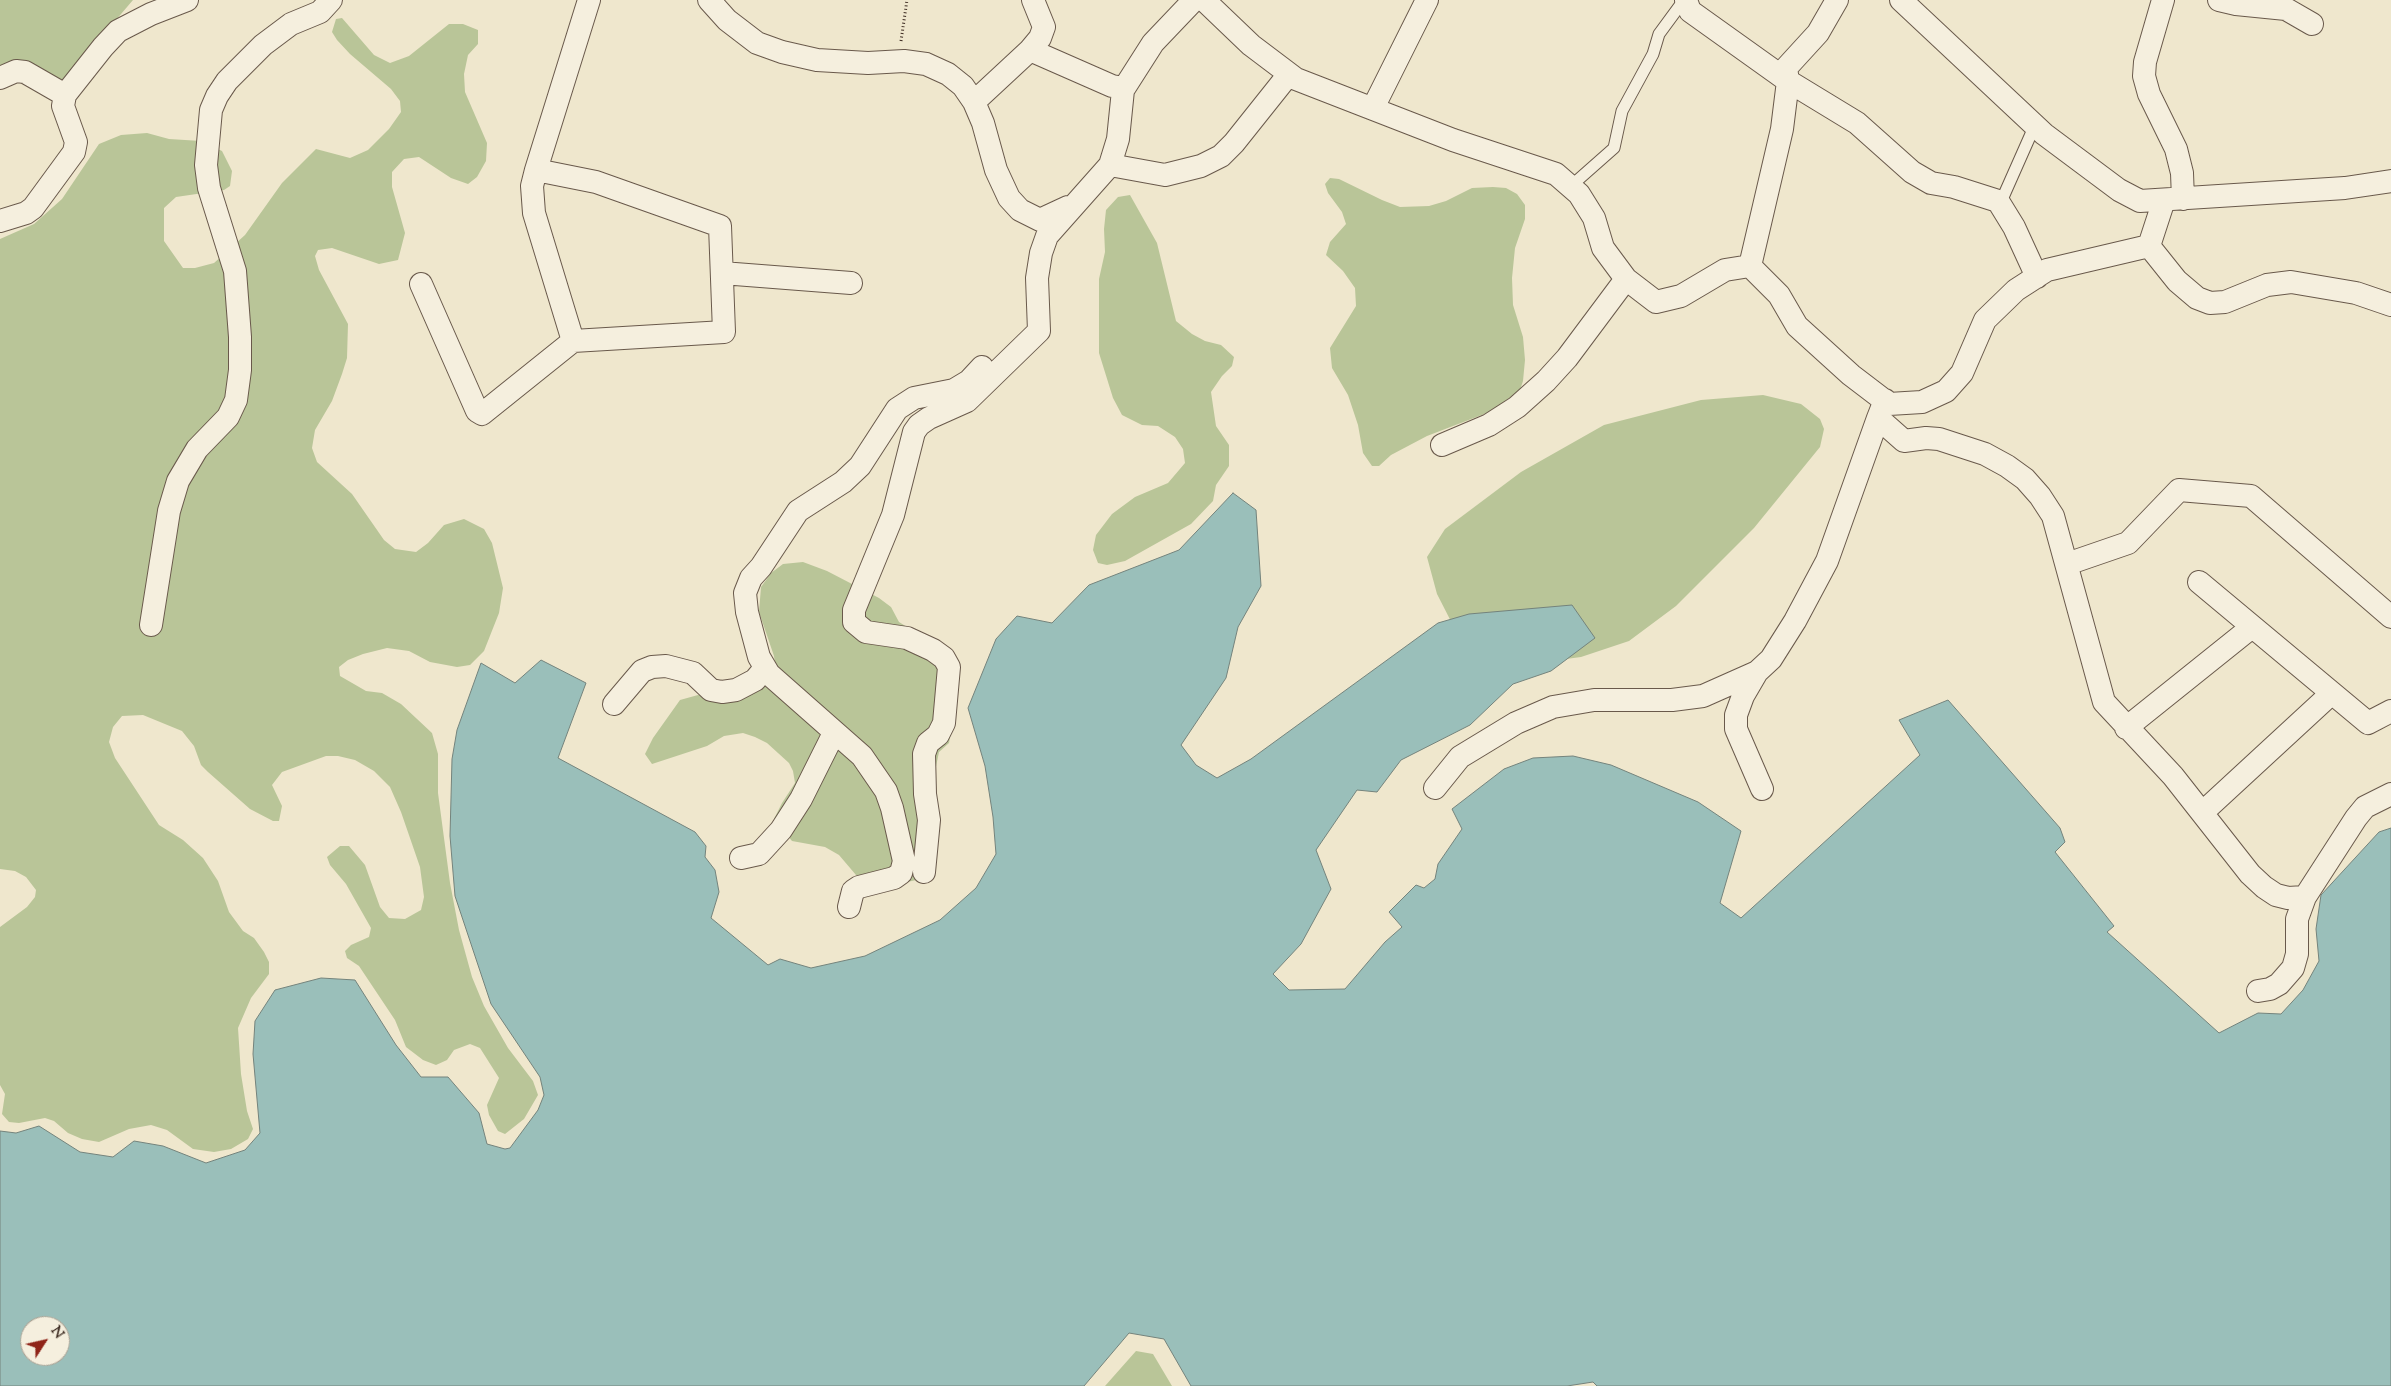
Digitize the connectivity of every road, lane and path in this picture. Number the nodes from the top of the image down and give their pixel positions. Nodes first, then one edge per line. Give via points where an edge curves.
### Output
1 (187, 0) edge
2 (331, 0) edge
3 (589, 0) edge
4 (709, 0) edge
5 (907, 0) edge
6 (1033, 0) edge
7 (1194, 0) edge
8 (1204, 0) edge
9 (1427, 0) edge
10 (1685, 0) edge
11 (1837, 0) edge
12 (1901, 0) edge
13 (2163, 0) edge
14 (2219, 0) edge
15 (2312, 24) dead end
16 (1030, 50) junction
17 (898, 61) junction
18 (1289, 74) junction
19 (0, 78) edge
20 (1788, 81) junction
21 (1124, 88) junction
22 (65, 95) junction
23 (974, 102) junction
24 (1373, 108) junction
25 (2035, 125) junction
26 (1110, 165) junction
27 (536, 170) junction
28 (2391, 181) edge
29 (1571, 186) junction
30 (2173, 200) junction
31 (1075, 203) junction
32 (2000, 204) junction
33 (0, 221) edge
34 (2149, 246) junction
35 (1750, 266) junction
36 (722, 273) junction
37 (2037, 277) junction
38 (1626, 279) junction
39 (851, 283) dead end
40 (421, 284) dead end
41 (2391, 305) edge
42 (574, 341) junction
43 (1018, 351) junction
44 (1881, 409) junction
45 (1442, 445) dead end
46 (2067, 564) junction
47 (2199, 582) dead end
48 (2391, 617) edge
49 (151, 625) dead end
50 (2252, 627) junction
51 (765, 668) junction
52 (1757, 672) junction
53 (2332, 693) junction
54 (614, 704) dead end
55 (2391, 711) edge
56 (2126, 728) junction
57 (834, 733) junction
58 (1435, 788) dead end
59 (1762, 789) dead end
60 (2391, 794) edge
61 (2203, 812) junction
62 (741, 858) dead end
63 (924, 872) dead end
64 (2305, 897) junction
65 (849, 907) dead end
66 (2258, 990) dead end

1 - 22 street via 118,32
2 - 49 street via 320,12 291,24 262,45 228,81 212,110 206,165 208,188 236,271 240,370 236,400 228,417 198,449 178,481 169,511
3 - 27 street
4 - 17 street via 727,20 758,43 782,52 817,60
5 - 17 path
6 - 16 street via 1044,27
7 - 21 street via 1153,43
8 - 18 street via 1251,45
9 - 24 street
10 - 20 street via 1690,10
10 - 29 lane via 1660,34 1650,60 1622,111 1614,148
11 - 20 street via 1818,32 1786,68
12 - 25 street
13 - 30 street via 2144,76 2149,94 2176,149 2182,173
14 - 15 street via 2286,8
16 - 21 street via 1112,86
16 - 23 street
17 - 23 street via 926,64 948,74 963,86
18 - 24 street
18 - 26 street via 1221,156 1200,166 1166,175
19 - 22 street via 16,71 25,72
20 - 32 street via 1857,123 1912,172 1931,184 1984,195 1998,200
20 - 35 street via 1782,129
21 - 26 street via 1118,139
22 - 33 street via 63,106 76,142 74,152 33,208
23 - 31 street via 996,170 1009,198 1020,210 1040,220
24 - 29 street via 1453,140 1556,174
25 - 30 street via 2119,190 2140,201
25 - 32 lane
26 - 31 street
27 - 36 street via 596,182 720,226
27 - 42 street via 532,186 534,213
28 - 30 street via 2345,188
29 - 38 street via 1594,218 1603,248
30 - 34 street
31 - 43 street via 1047,236 1037,278 1039,331
32 - 37 street
34 - 37 street via 2047,270
34 - 41 street via 2177,281 2197,298 2210,303 2225,302 2267,285 2291,282 2356,293
35 - 38 street via 1725,270 1681,296 1656,302
35 - 44 street via 1779,295 1797,326 1851,375
36 - 39 street
36 - 42 street via 724,332
37 - 44 street via 2016,290 1985,320 1962,373 1946,391 1922,402 1889,404
38 - 45 street via 1546,381 1517,407 1489,425
40 - 42 street via 477,411 482,414
43 - 51 street via 999,354 988,360 968,381 954,390 906,401 888,421 860,466 843,482 798,511 751,578 745,593 753,637
43 - 63 street via 966,401 919,424 914,432 893,515 854,610 854,622 866,632 907,638 933,650 944,658 949,667 944,723 938,735 928,743 924,754 929,820
44 - 46 street via 1904,441 1926,438 1948,442 1985,454 2025,479 2053,516
44 - 52 street via 1827,561 1790,629 1771,659
46 - 48 street via 2128,543 2179,490 2251,496
46 - 56 street via 2101,695
47 - 50 street
50 - 53 street
50 - 56 street
51 - 54 street via 755,680 736,690 722,692 711,690 693,673 666,666 652,667 642,671
51 - 57 street
52 - 58 street via 1703,696 1594,700 1553,707 1516,723 1460,757
52 - 59 street via 1743,696 1736,715 1736,729
53 - 55 street via 2368,723
53 - 61 street
56 - 61 street
57 - 62 street via 801,799 781,830 759,854
57 - 65 street via 862,756 886,791 904,861 901,873 894,878 854,891
60 - 64 street via 2365,807
61 - 64 street via 2250,874 2264,887 2288,898
64 - 66 street via 2297,919 2293,968 2278,984

